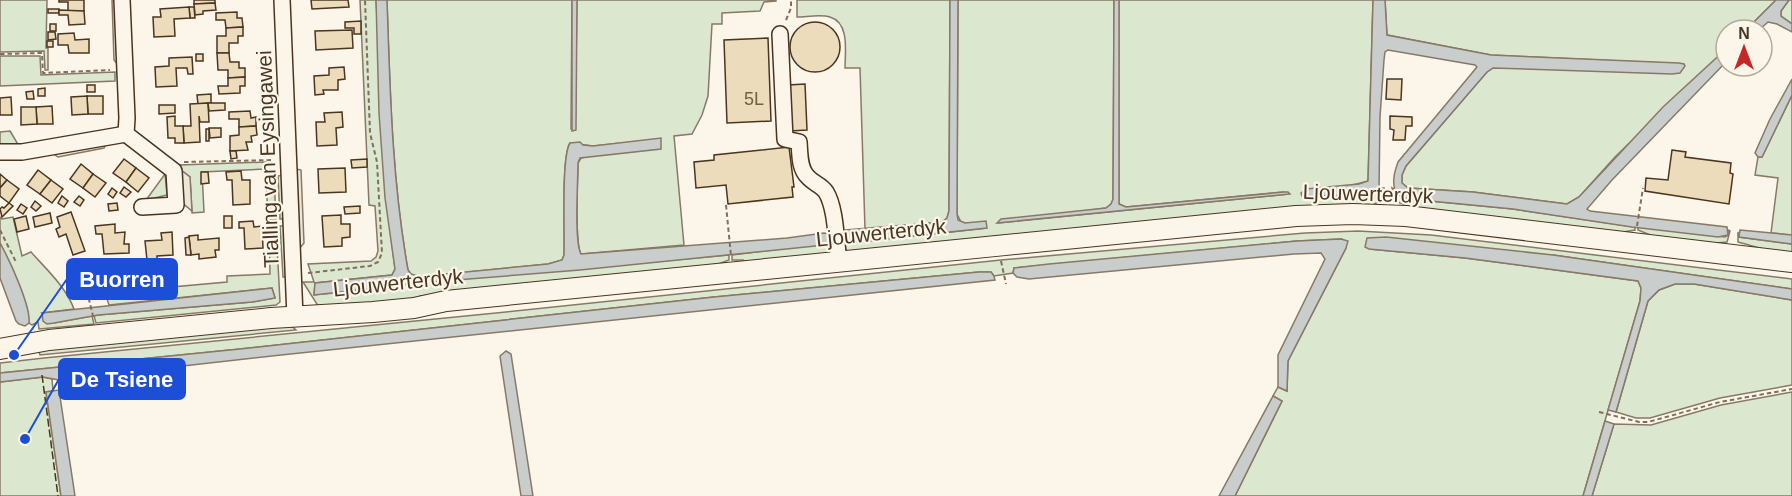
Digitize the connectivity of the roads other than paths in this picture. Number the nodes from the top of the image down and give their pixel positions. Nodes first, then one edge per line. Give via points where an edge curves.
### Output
1 (122, 0) edge
2 (282, 0) edge
3 (780, 34) road end
4 (126, 134) junction
5 (0, 152) edge
6 (142, 207) dead end
7 (839, 261) junction
8 (1792, 262) edge
9 (295, 317) junction
10 (0, 349) edge

1 - 4 street
2 - 9 street, Tialling van Eysingawei
3 - 7 street via 785,140 799,142 802,168 826,192
4 - 5 street via 22,152
4 - 6 street via 174,171 176,205
7 - 8 main road, Ljouwerterdyk via 1240,220 1353,214 1406,216
7 - 9 main road, Ljouwerterdyk via 446,301 384,311
9 - 10 main road, Ljouwerterdyk via 49,340

